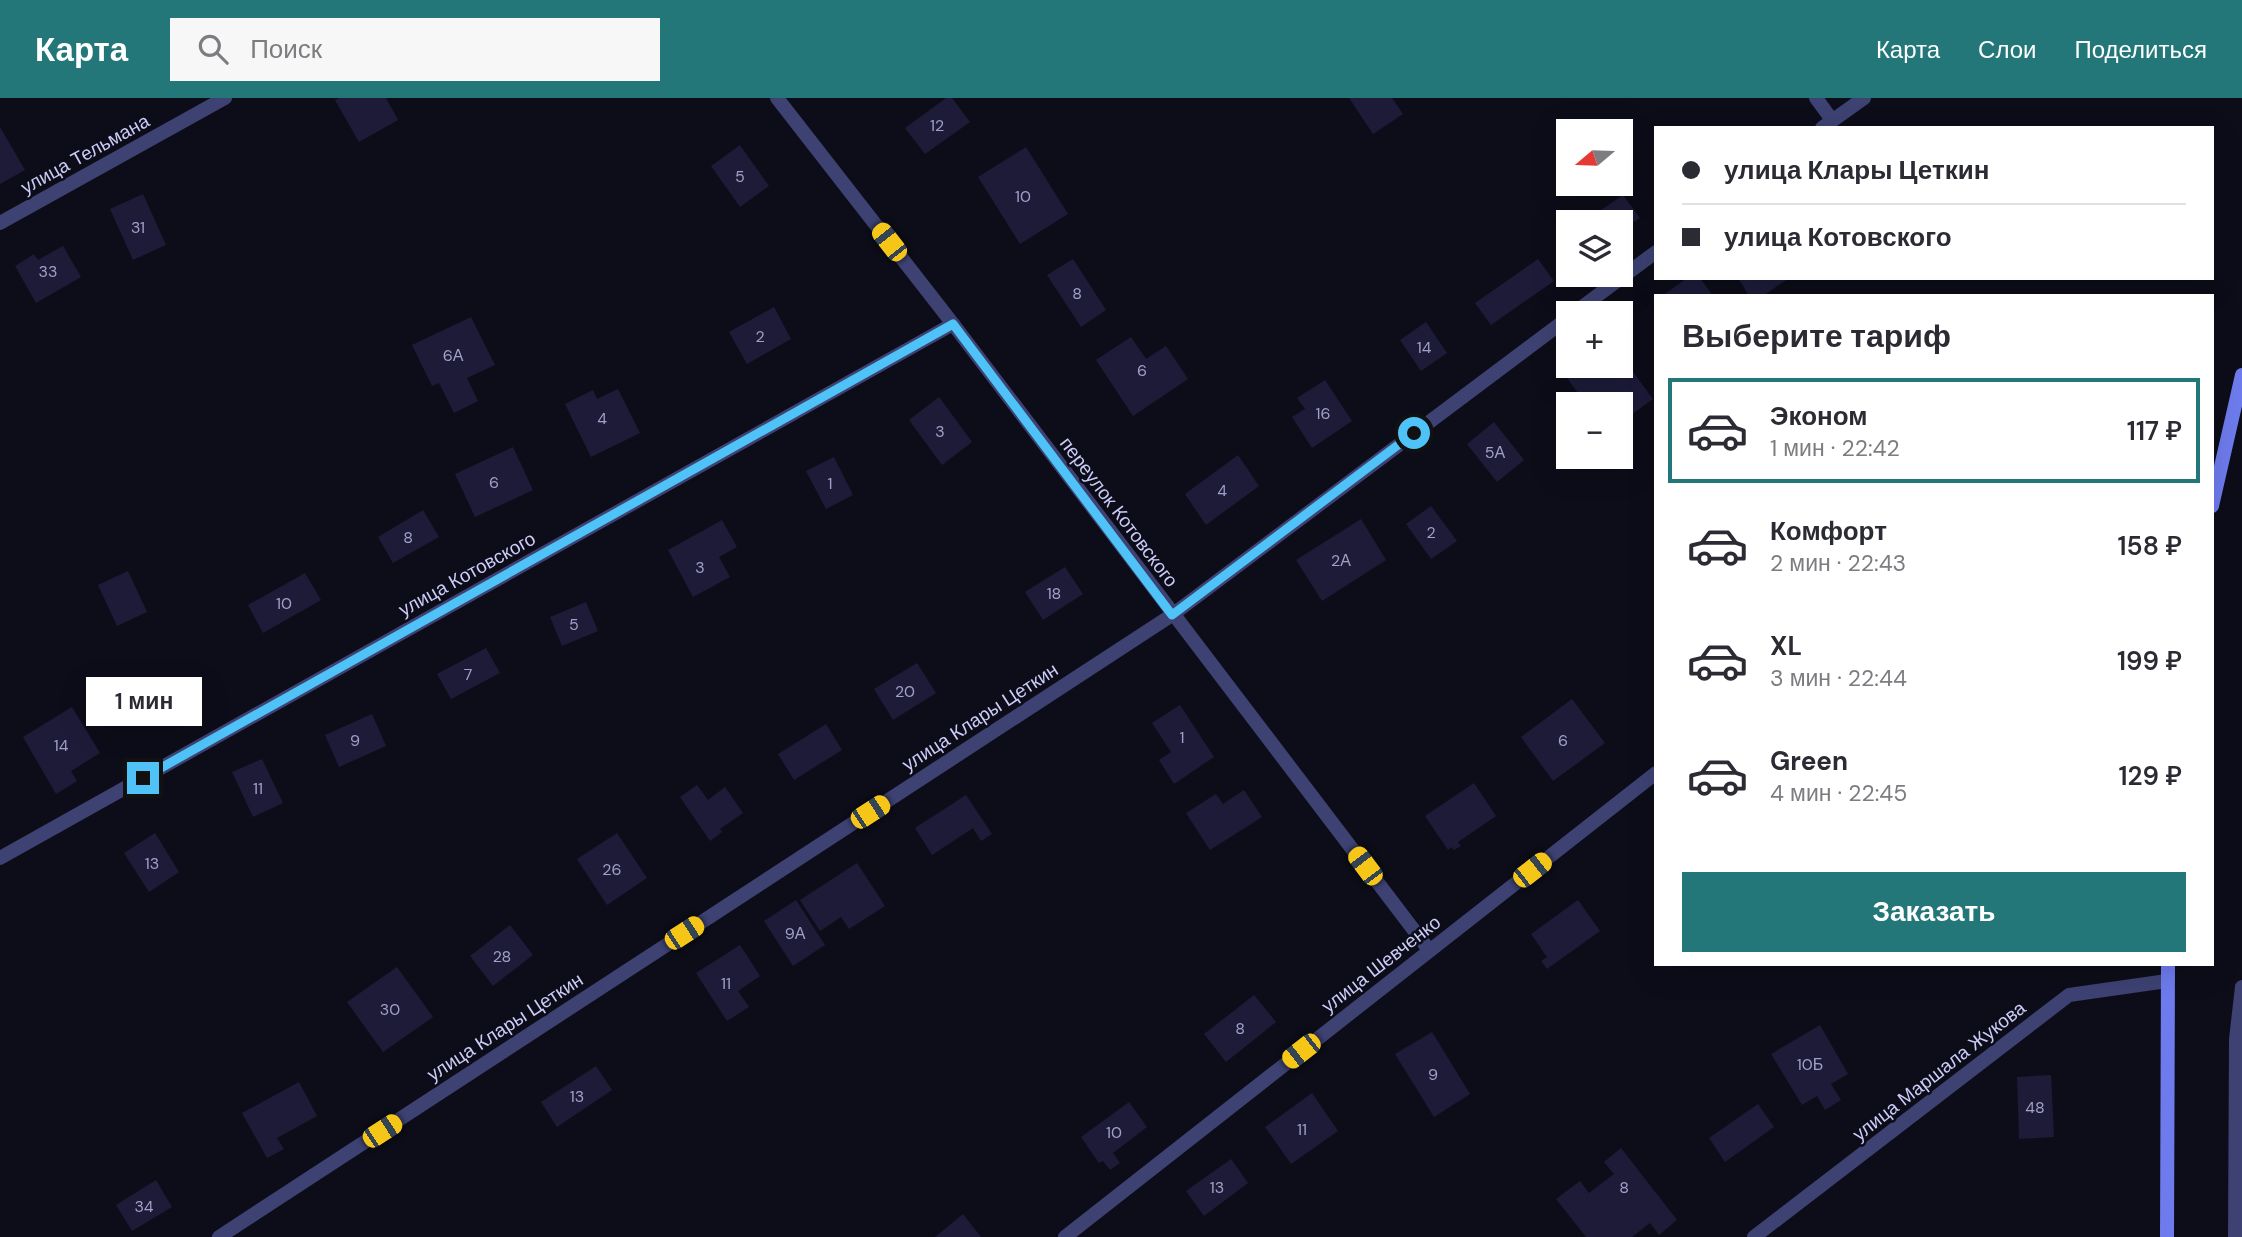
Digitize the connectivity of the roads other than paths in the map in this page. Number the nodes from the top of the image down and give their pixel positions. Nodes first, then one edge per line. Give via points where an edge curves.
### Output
1 (225, 98) edge
2 (777, 98) edge
3 (1816, 98) edge
4 (1864, 98) edge
5 (1827, 124) edge
6 (0, 223) edge
7 (1654, 253) edge
8 (1590, 301) edge
9 (953, 324) junction
10 (1556, 327) edge
11 (2242, 375) edge
12 (2214, 497) edge
13 (1172, 615) junction
14 (1654, 775) edge
15 (0, 858) edge
16 (1429, 950) junction
17 (2168, 966) edge
18 (2167, 981) junction
19 (2242, 987) edge
20 (219, 1237) edge
21 (1065, 1237) edge
22 (1754, 1237) edge
23 (2167, 1237) edge
24 (2235, 1237) edge

1 - 6 street, улица Тельмана
2 - 9 street, переулок Котовского
3 - 5 street
4 - 5 street
7 - 8 street
9 - 13 street, переулок Котовского
9 - 15 street, улица Котовского
10 - 13 street, улица Клары Цеткин
11 - 12 main road
13 - 16 street, переулок Котовского
13 - 20 street, улица Клары Цеткин
14 - 16 street, улица Шевченко
16 - 21 street, улица Шевченко
17 - 18 main road
18 - 22 street, улица Маршала Жукова via 2069,995
18 - 23 main road
19 - 24 street via 2236,1039

